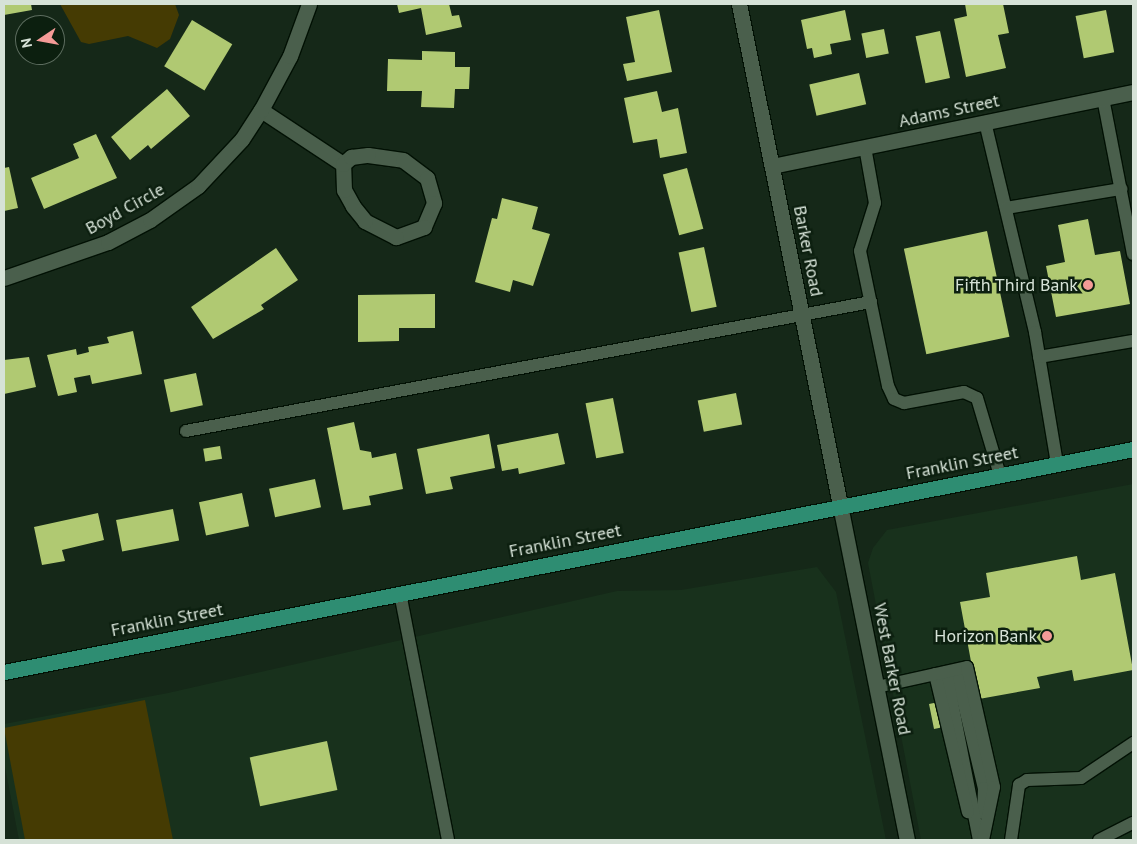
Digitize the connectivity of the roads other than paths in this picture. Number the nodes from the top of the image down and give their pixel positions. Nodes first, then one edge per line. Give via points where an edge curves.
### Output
1 (309, 4) edge
2 (739, 4) edge
3 (1133, 92) edge
4 (1103, 98) junction
5 (261, 110) junction
6 (985, 122) junction
7 (865, 147) junction
8 (343, 164) junction
9 (772, 166) junction
10 (1121, 190) junction
11 (1006, 208) junction
12 (1133, 254) edge
13 (4, 278) edge
14 (870, 302) junction
15 (802, 314) junction
16 (1133, 340) edge
17 (1039, 357) junction
18 (186, 431) dead end
19 (1133, 449) edge
20 (1057, 464) junction
21 (1000, 475) junction
22 (840, 506) junction
23 (400, 593) junction
24 (4, 672) edge
25 (946, 672) junction
26 (876, 687) junction
27 (1133, 743) edge
28 (1133, 823) edge
29 (448, 840) edge
30 (907, 840) edge
31 (980, 840) edge
32 (1011, 840) edge
33 (1100, 840) edge

1 - 5 street, Boyd Circle via 290,56
2 - 9 street, Barker Road
3 - 4 street, Adams Street
4 - 6 street, Adams Street
4 - 10 lane
5 - 8 street
5 - 13 street, Boyd Circle via 221,164 166,210 108,242
6 - 7 street, Adams Street
6 - 11 lane
7 - 9 street, Adams Street
7 - 14 lane via 875,203 860,251
8 - 8 street via 344,190 353,206 382,232 411,235 432,216 432,190 416,168 386,156 368,155 352,157
9 - 15 street, Barker Road
10 - 11 lane
10 - 12 lane
11 - 17 lane
14 - 15 lane
14 - 21 lane via 894,399 904,403 964,392 977,398
15 - 18 lane
15 - 22 street, Barker Road
16 - 17 lane
17 - 20 lane
19 - 20 main road, Franklin Street
20 - 21 main road, Franklin Street
21 - 22 main road, Franklin Street
22 - 23 main road, Franklin Street
22 - 26 street, West Barker Road
23 - 24 main road, Franklin Street
23 - 29 lane
25 - 26 lane
25 - 31 lane
25 - 31 lane via 967,668 994,787
26 - 30 street, West Barker Road
27 - 32 lane via 1081,778 1027,780 1019,785
28 - 33 lane

